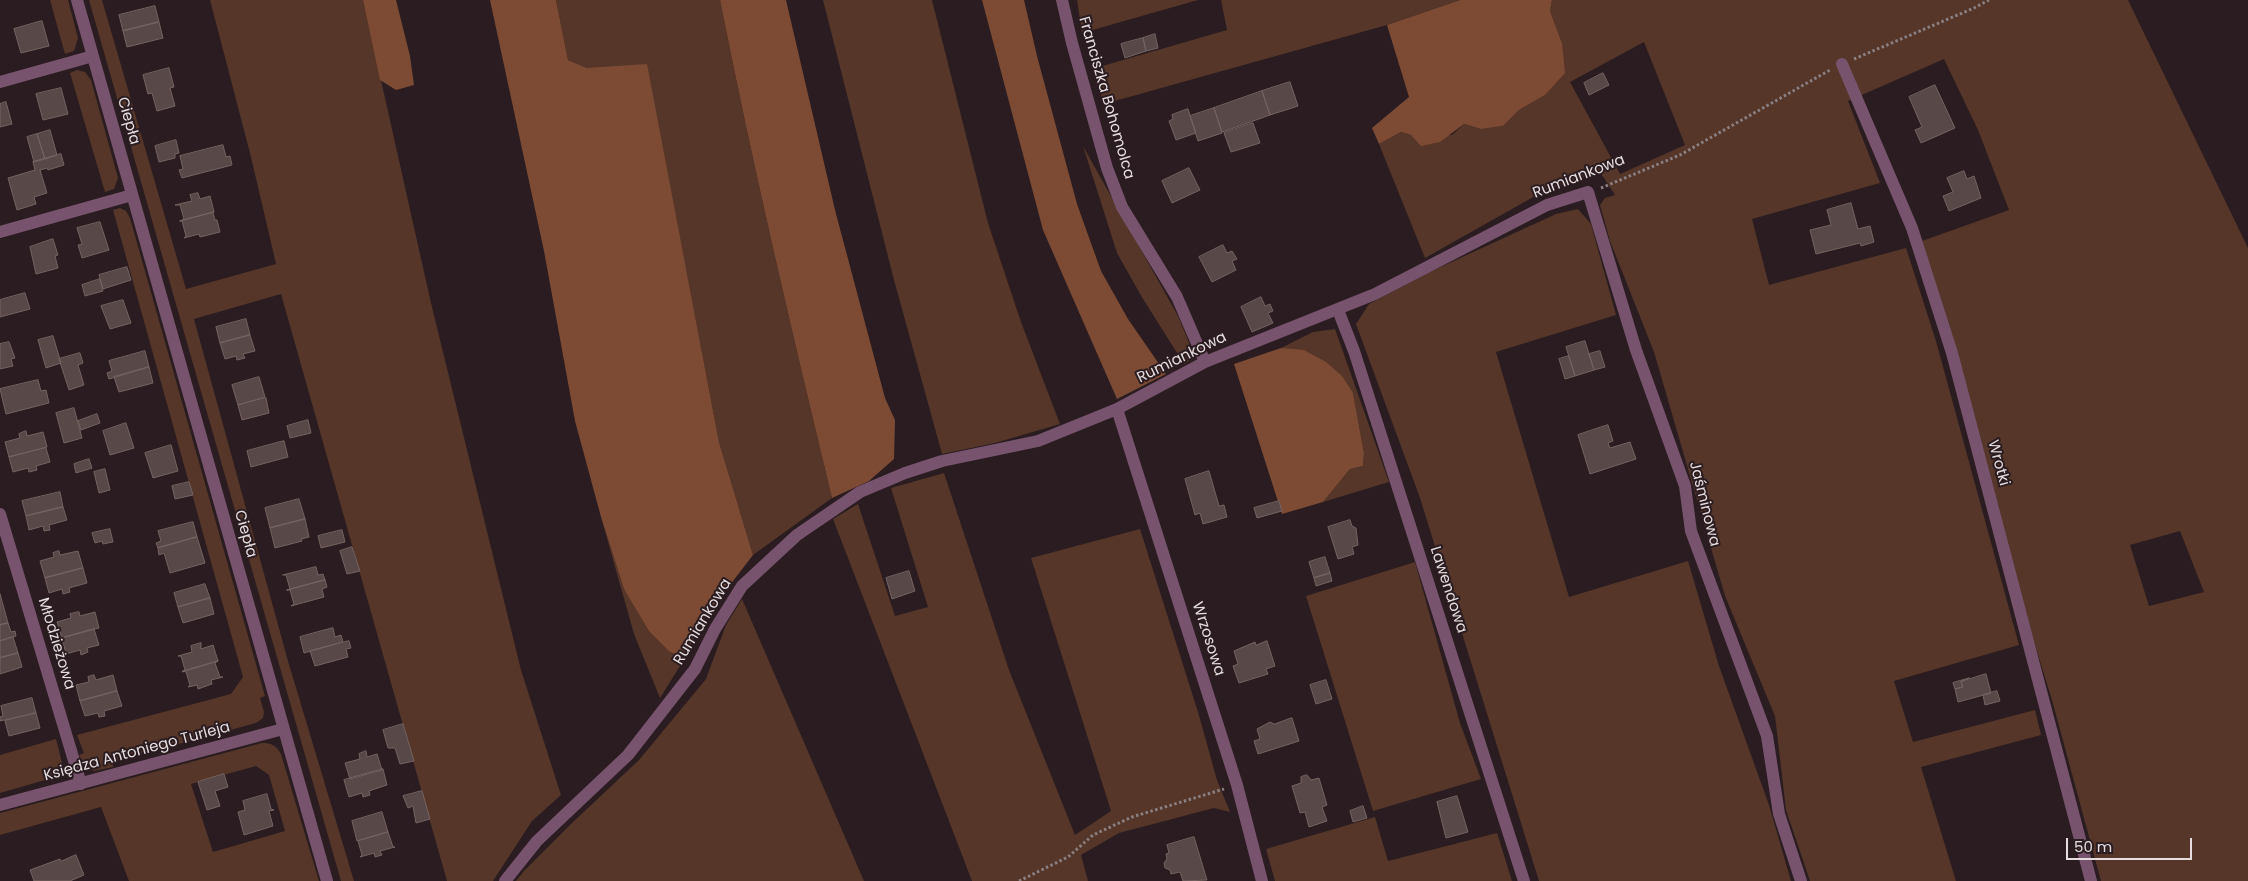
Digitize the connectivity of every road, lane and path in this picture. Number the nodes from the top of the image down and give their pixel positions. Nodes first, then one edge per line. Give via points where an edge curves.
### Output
1 (77, 0) edge
2 (1062, 0) edge
3 (1989, 0) edge
4 (93, 56) junction
5 (1842, 64) junction
6 (0, 82) edge
7 (1588, 192) junction
8 (132, 195) junction
9 (0, 232) edge
10 (1338, 310) junction
11 (1205, 362) junction
12 (1117, 408) junction
13 (0, 514) edge
14 (283, 729) junction
15 (81, 784) junction
16 (1237, 785) junction
17 (0, 805) edge
18 (328, 881) edge
19 (505, 881) edge
20 (1019, 881) edge
21 (1262, 881) edge
22 (1524, 881) edge
23 (1801, 881) edge
24 (2091, 881) edge

1 - 4 street, Ciepła
2 - 11 street, Franciszka Bohomolca via 1107,168 1122,208 1177,297
3 - 5 path, Rumiankowa
4 - 6 street
4 - 8 street, Ciepła
5 - 7 path, Rumiankowa via 1680,155
5 - 24 street, Wrotki via 1912,228 1952,353
7 - 10 street, Rumiankowa via 1547,205
7 - 23 street, Jaśminowa via 1636,350 1685,486 1691,531 1767,736 1779,814
8 - 9 street
8 - 14 street, Ciepła
10 - 11 street, Rumiankowa
10 - 22 street, Lawendowa
11 - 12 street, Rumiankowa
12 - 16 street, Wrzosowa
12 - 19 street, Rumiankowa via 1038,441 942,461 905,473 860,492 797,535 742,586 715,628 695,669 628,755 536,841
13 - 15 street, Młodzieżowa
14 - 15 street, Księdza Antoniego Turleja
14 - 18 street, Ciepła
15 - 17 street, Księdza Antoniego Turleja
16 - 20 path via 1132,818 1094,835 1068,857
16 - 21 street, Wrzosowa

